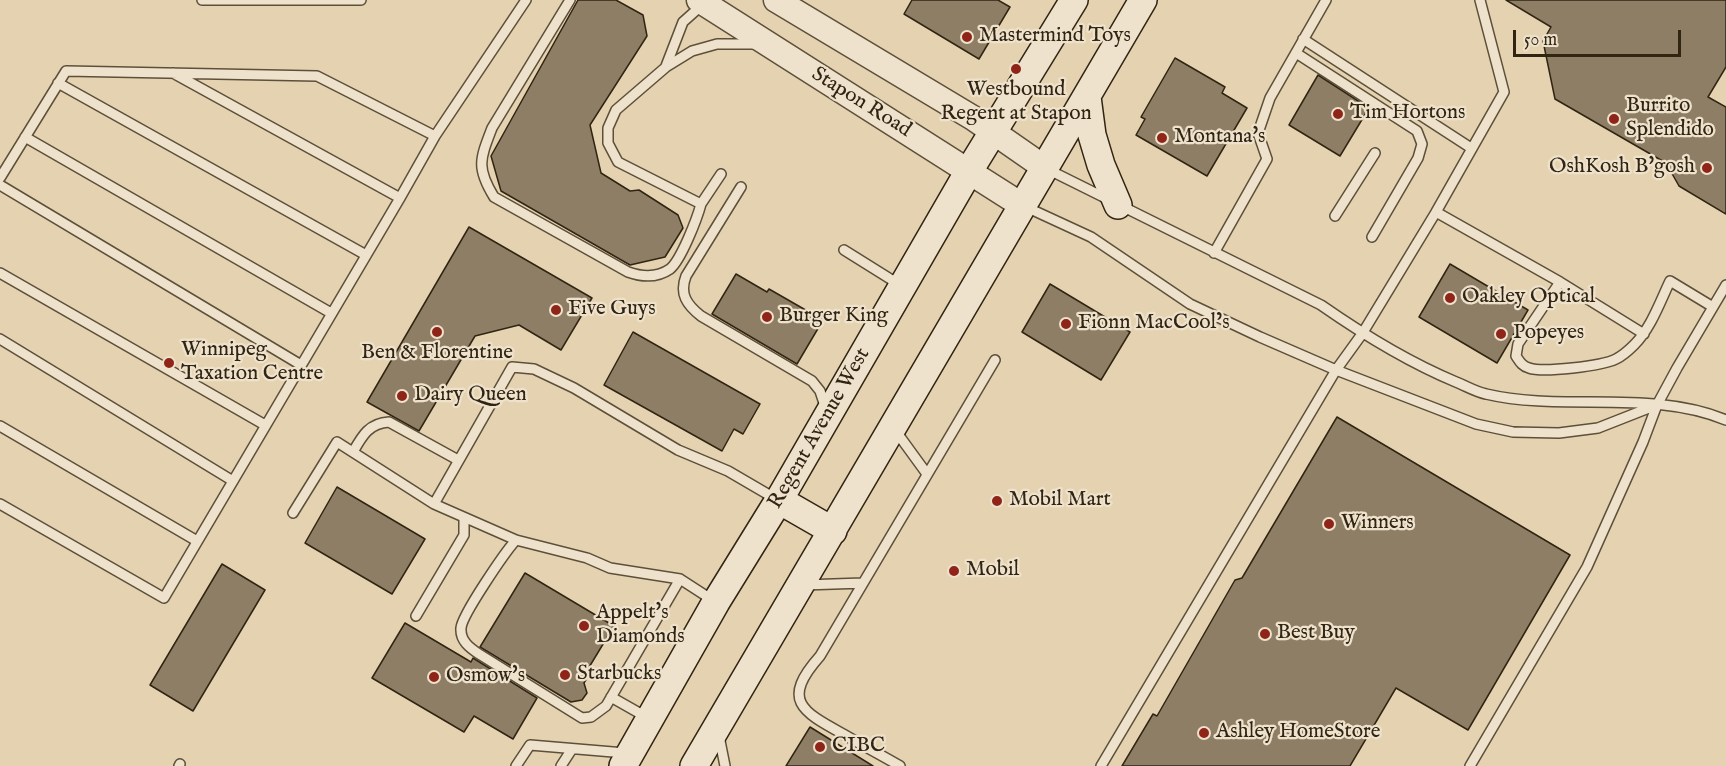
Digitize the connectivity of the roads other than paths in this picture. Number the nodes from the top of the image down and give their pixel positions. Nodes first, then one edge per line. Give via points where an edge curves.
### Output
1 (202, 0) edge
2 (207, 0) edge
3 (361, 0) edge
4 (526, 0) edge
5 (570, 0) edge
6 (1074, 0) edge
7 (1143, 0) edge
8 (1326, 0) edge
9 (1480, 0) edge
10 (286, 1) edge
11 (778, 1) edge
12 (701, 2) edge
13 (1303, 39) junction
14 (768, 44) junction
15 (1296, 53) junction
16 (666, 67) junction
17 (170, 72) junction
18 (58, 83) junction
19 (1087, 97) junction
20 (994, 132) junction
21 (435, 136) junction
22 (25, 137) junction
23 (1471, 148) junction
24 (1375, 153) dead end
25 (1045, 168) junction
26 (969, 171) junction
27 (721, 174) dead end
28 (0, 178) edge
29 (0, 185) edge
30 (741, 187) dead end
31 (400, 198) junction
32 (701, 204) junction
33 (1118, 205) junction
34 (1023, 206) junction
35 (1437, 212) junction
36 (1335, 216) dead end
37 (1372, 237) dead end
38 (844, 250) dead end
39 (1214, 253) junction
40 (366, 255) junction
41 (0, 273) edge
42 (1560, 282) junction
43 (1726, 285) edge
44 (902, 286) junction
45 (1713, 307) junction
46 (331, 313) junction
47 (1362, 334) junction
48 (1644, 334) junction
49 (0, 339) edge
50 (995, 360) dead end
51 (301, 365) junction
52 (1336, 370) junction
53 (1658, 405) junction
54 (828, 416) junction
55 (1726, 420) edge
56 (265, 425) junction
57 (0, 426) edge
58 (892, 426) junction
59 (353, 452) junction
60 (458, 460) junction
61 (927, 474) junction
62 (233, 481) junction
63 (779, 500) junction
64 (0, 504) edge
65 (434, 504) junction
66 (292, 513) dead end
67 (464, 518) junction
68 (833, 531) junction
69 (516, 540) junction
70 (197, 541) junction
71 (680, 579) junction
72 (863, 583) junction
73 (801, 585) junction
74 (716, 602) junction
75 (416, 616) dead end
76 (611, 697) junction
77 (649, 719) junction
78 (717, 726) junction
79 (572, 749) junction
80 (627, 760) edge
81 (516, 766) edge
82 (561, 766) edge
83 (694, 766) edge
84 (725, 766) edge
85 (900, 766) edge
86 (1101, 766) edge
87 (1470, 766) edge

1 - 2 lane
2 - 10 lane
3 - 10 lane
4 - 21 lane
5 - 32 lane via 492,128 481,167 494,197 641,276 671,268 694,228
6 - 20 main road, Regent Avenue West
7 - 19 main road
8 - 13 lane
9 - 23 lane via 1504,92
11 - 20 street, Stapon Road
12 - 14 street, Stapon Road
12 - 16 lane via 683,22
13 - 15 lane
13 - 23 lane
14 - 16 lane via 717,44 692,51
14 - 26 street, Stapon Road
15 - 37 lane via 1417,131 1422,144 1418,158
15 - 39 lane via 1270,98 1258,133 1267,159
16 - 32 lane via 616,110 608,128 609,143 618,162
17 - 18 lane via 66,71
17 - 21 lane via 317,76
17 - 31 lane
18 - 22 lane
18 - 40 lane
19 - 25 main road
19 - 33 main road via 1092,135
20 - 25 street, Stapon Road
20 - 26 main road, Regent Avenue West
21 - 31 lane
22 - 28 lane
22 - 46 lane
23 - 35 lane
24 - 36 lane
25 - 33 lane
25 - 34 main road
26 - 34 street, Stapon Road
26 - 44 main road, Regent Avenue West
27 - 32 lane
29 - 51 lane
30 - 54 lane via 686,276 686,302 701,316 812,381 820,391
31 - 40 lane
33 - 39 lane
34 - 52 lane via 1091,237 1190,304
34 - 58 main road
35 - 42 lane
35 - 47 lane
38 - 44 lane
39 - 47 lane via 1321,305
40 - 46 lane
41 - 56 lane
42 - 48 lane
42 - 48 lane via 1518,344 1516,356 1521,364 1538,370 1615,360
43 - 45 lane
44 - 54 main road, Regent Avenue West
45 - 48 lane via 1670,281
45 - 53 lane
46 - 51 lane
47 - 52 lane
47 - 53 lane via 1436,374 1485,394 1553,402
49 - 62 lane
50 - 61 lane
51 - 56 lane
52 - 53 lane via 1476,424 1513,432 1559,433 1598,428
52 - 86 lane
53 - 55 lane
53 - 87 lane via 1587,567
54 - 63 main road, Regent Avenue West
56 - 62 lane
57 - 70 lane
58 - 61 lane
58 - 68 main road
59 - 60 lane via 363,434 376,423 389,422
59 - 65 lane
59 - 66 lane via 337,442
60 - 63 lane via 512,367 534,369 574,388 678,450 728,471
60 - 65 lane
61 - 72 lane
62 - 70 lane
63 - 68 main road
63 - 74 main road, Regent Avenue West
64 - 70 lane via 164,598
65 - 67 lane
67 - 69 lane
67 - 75 lane via 464,535
68 - 73 main road
69 - 71 lane via 610,568
69 - 76 lane via 466,615 461,627 467,646 582,717 591,717
71 - 74 lane
71 - 76 lane
72 - 73 lane
72 - 85 lane via 812,665 800,697 803,708 816,720
73 - 78 main road
74 - 77 main road, Regent Avenue West
76 - 77 lane
77 - 80 main road, Regent Avenue West
78 - 83 main road
78 - 84 lane
79 - 80 lane
79 - 81 lane via 530,746
79 - 82 lane

